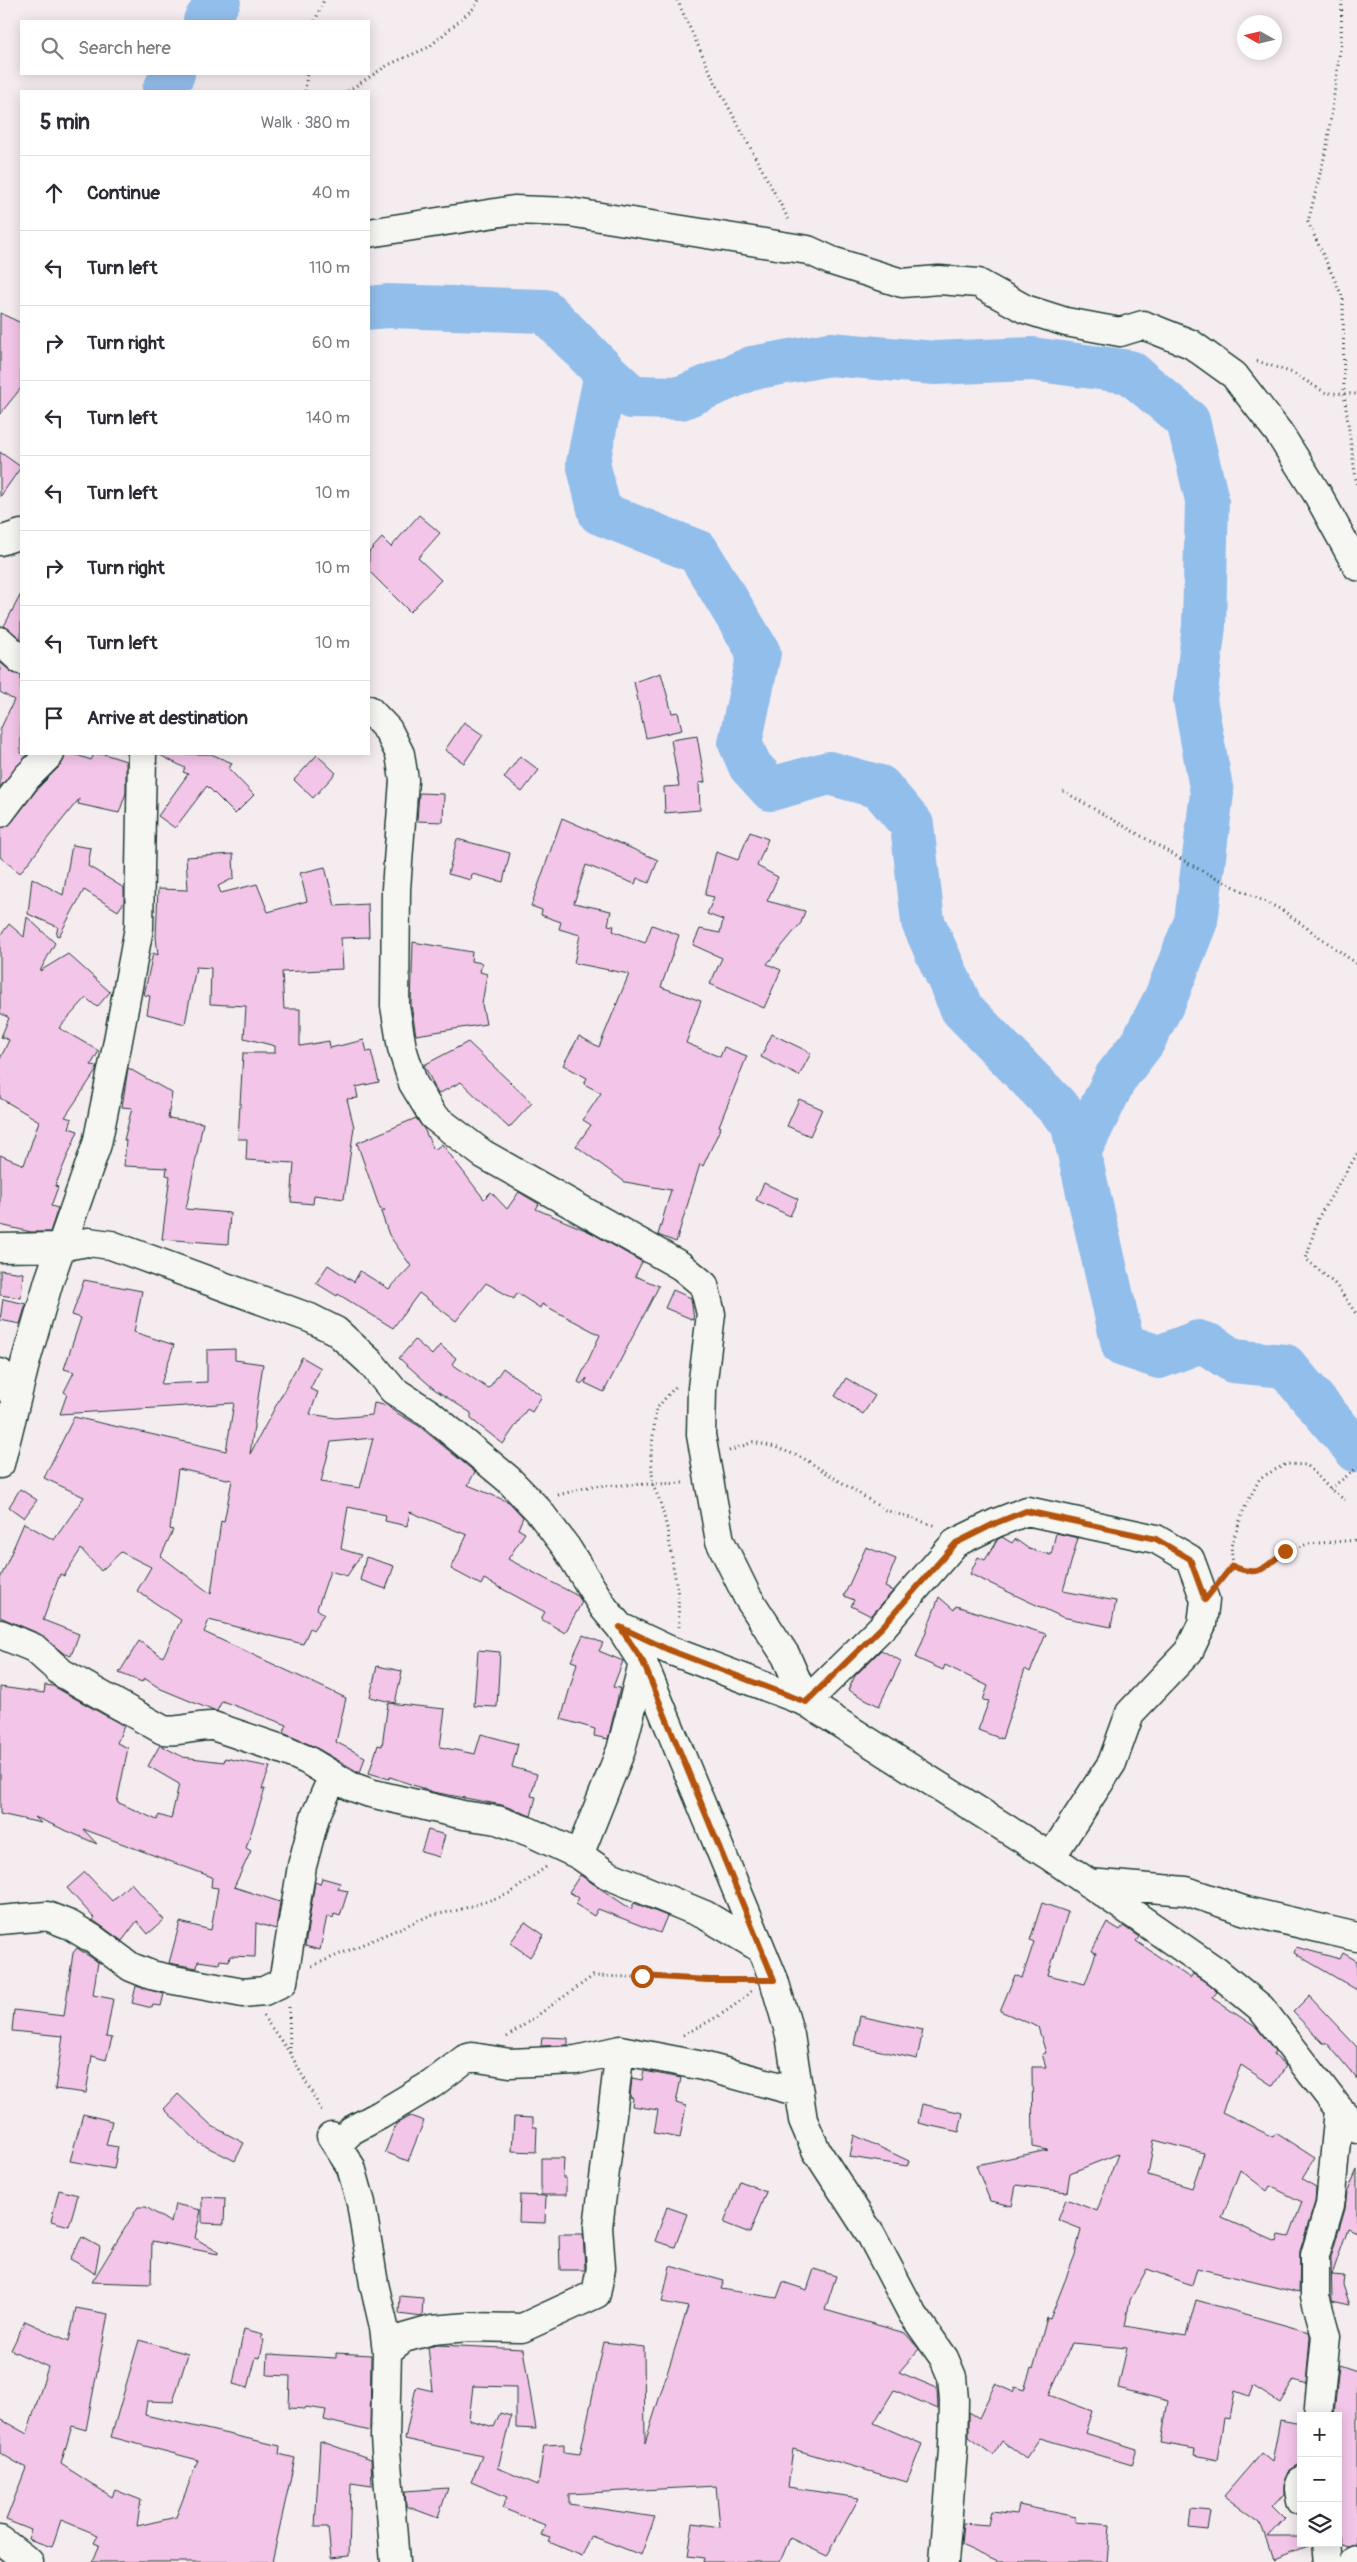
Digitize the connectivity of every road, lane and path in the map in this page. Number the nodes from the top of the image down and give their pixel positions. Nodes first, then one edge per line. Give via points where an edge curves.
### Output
1 (324, 0) edge
2 (479, 0) edge
3 (677, 0) edge
4 (1342, 0) edge
5 (316, 20) edge
6 (306, 75) edge
7 (305, 90) edge
8 (350, 90) edge
9 (370, 233) edge
10 (808, 250) junction
11 (1252, 359) dead end
12 (1344, 394) junction
13 (1357, 394) edge
14 (1357, 487) edge
15 (20, 534) edge
16 (0, 541) edge
17 (1357, 566) edge
18 (0, 641) edge
19 (20, 659) edge
20 (370, 711) edge
21 (49, 755) edge
22 (142, 755) edge
23 (1063, 791) dead end
24 (0, 813) edge
25 (1357, 964) edge
26 (1357, 1154) edge
27 (59, 1247) junction
28 (0, 1248) edge
29 (1357, 1314) edge
30 (0, 1374) edge
31 (676, 1386) dead end
32 (16, 1400) junction
33 (0, 1464) edge
34 (1356, 1469) edge
35 (708, 1472) junction
36 (653, 1486) junction
37 (1330, 1489) junction
38 (1345, 1500) dead end
39 (536, 1508) junction
40 (966, 1538) junction
41 (1357, 1540) edge
42 (1232, 1566) junction
43 (1205, 1600) junction
44 (620, 1627) junction
45 (0, 1634) edge
46 (690, 1658) junction
47 (643, 1662) junction
48 (806, 1702) junction
49 (333, 1776) junction
50 (572, 1851) junction
51 (1051, 1857) junction
52 (1088, 1883) junction
53 (0, 1920) edge
54 (1357, 1937) edge
55 (760, 1948) junction
56 (774, 1980) junction
57 (283, 1982) junction
58 (243, 1993) junction
59 (680, 2037) dead end
60 (620, 2050) junction
61 (290, 2053) junction
62 (472, 2057) junction
63 (798, 2092) junction
64 (1348, 2118) edge
65 (334, 2140) junction
66 (386, 2351) junction
67 (1318, 2412) edge
68 (0, 2540) edge
69 (1325, 2547) edge
70 (1357, 2560) edge
71 (29, 2562) edge
72 (395, 2562) edge
73 (944, 2562) edge
74 (1327, 2562) edge
75 (1353, 2562) edge

1 - 5 path
2 - 8 path via 429,47 388,65
3 - 10 path via 740,131
4 - 12 path via 1341,43 1327,146 1308,222 1343,298
6 - 7 path
9 - 10 street via 514,210 569,212
10 - 17 street via 902,283 939,280 978,283 1025,309 1066,322 1120,332 1143,325 1191,344 1234,375 1279,432
11 - 12 path via 1293,372 1326,393
12 - 13 path
12 - 14 path
15 - 16 street
18 - 19 street
20 - 35 street via 388,730 400,754 404,780 396,889 394,1006 413,1083 433,1116 483,1154 681,1266 704,1285 712,1314 702,1388 701,1435
21 - 24 street via 27,777
22 - 27 street via 139,928 97,1144
23 - 25 path via 1202,872 1282,910
26 - 29 path via 1318,1218 1306,1259 1336,1285
27 - 28 street
27 - 32 street
27 - 39 street via 88,1242 111,1245 310,1318 336,1331 370,1362 393,1390 430,1414 508,1479
30 - 32 street
31 - 36 path via 656,1410 651,1454
32 - 33 street
34 - 37 path
35 - 36 path via 698,1482
35 - 40 path via 726,1452 753,1442 775,1447 803,1458 885,1510
35 - 48 street via 720,1541 747,1596 786,1656
36 - 39 path via 592,1486 563,1492
36 - 46 path via 667,1528 678,1595 677,1618 681,1640
37 - 38 path
37 - 42 path via 1307,1465 1286,1464 1260,1478 1230,1546
39 - 44 street
40 - 43 street via 1026,1511 1156,1539 1190,1559
40 - 48 street via 956,1543 883,1626
41 - 42 path via 1308,1544 1285,1551 1260,1570 1248,1573
42 - 43 path
43 - 51 street via 1202,1624 1189,1651 1130,1713 1112,1763
44 - 46 street
44 - 47 street
45 - 49 street via 34,1648 62,1674 162,1730 174,1732 213,1726 284,1750
46 - 48 street
47 - 50 street via 621,1750
47 - 55 street
48 - 51 street
49 - 50 street via 370,1793 497,1820
49 - 57 street via 315,1817 302,1866
50 - 55 street via 608,1876 705,1915
50 - 57 path via 509,1894 429,1916 297,1972
51 - 52 street
52 - 54 street via 1186,1891 1246,1911
52 - 64 street via 1216,1971 1261,2008
53 - 58 street via 47,1916 70,1925 131,1967 151,1975
55 - 56 street
56 - 59 path via 752,1990 721,2016
56 - 62 path via 593,1976 512,2034
56 - 63 street via 790,2035
57 - 58 street via 264,1991
57 - 61 path via 290,2008
58 - 61 path
60 - 62 street via 576,2060 510,2063
60 - 63 street via 702,2066
60 - 66 street via 598,2228 601,2268 596,2294 522,2328 432,2330 404,2338
61 - 65 path via 321,2108
62 - 65 street via 432,2084
63 - 73 street via 803,2120 816,2150 871,2235 912,2312 944,2358 952,2376 953,2450
64 - 67 street via 1330,2205 1315,2255 1315,2296 1326,2336
65 - 66 street via 351,2167 361,2203
66 - 72 street via 385,2438
68 - 71 street
69 - 74 street
70 - 75 street

